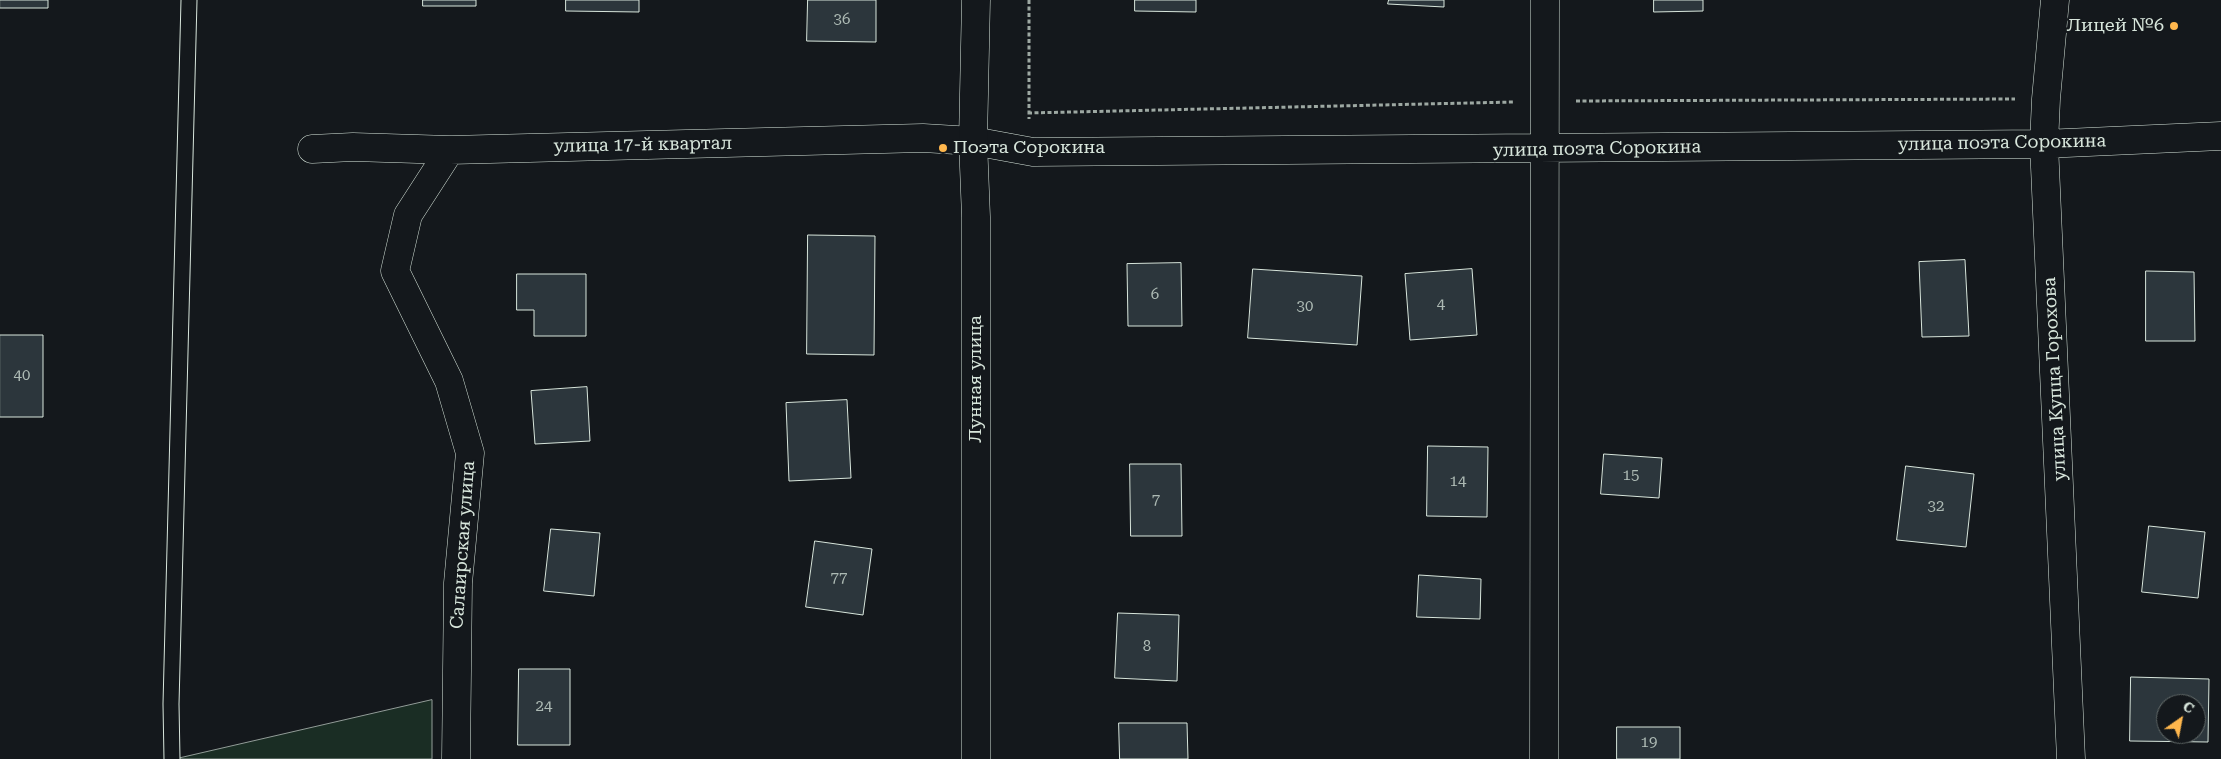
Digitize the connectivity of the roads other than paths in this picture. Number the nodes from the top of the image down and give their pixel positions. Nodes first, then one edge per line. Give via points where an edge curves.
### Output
1 (188, 0) edge
2 (976, 0) edge
3 (1545, 0) edge
4 (2054, 0) edge
5 (2221, 136) edge
6 (974, 141) junction
7 (2044, 144) junction
8 (312, 149) dead end
9 (450, 150) junction
10 (1546, 150) junction
11 (172, 759) edge
12 (456, 759) edge
13 (976, 759) edge
14 (1544, 759) edge
15 (2071, 759) edge

1 - 11 lane
2 - 6 street, Лунная улица
3 - 10 street
4 - 7 street, улица Купца Горохова
5 - 7 street, улица поэта Сорокина
6 - 9 street, улица 17-й квартал via 923,138
6 - 10 street, улица поэта Сорокина via 1033,152
6 - 13 street, Лунная улица
7 - 10 street, улица поэта Сорокина
7 - 15 street, улица Купца Горохова
8 - 9 street, улица 17-й квартал
9 - 12 street, Салаирская улица via 408,215 395,271 449,382 470,453 458,583
10 - 14 street

